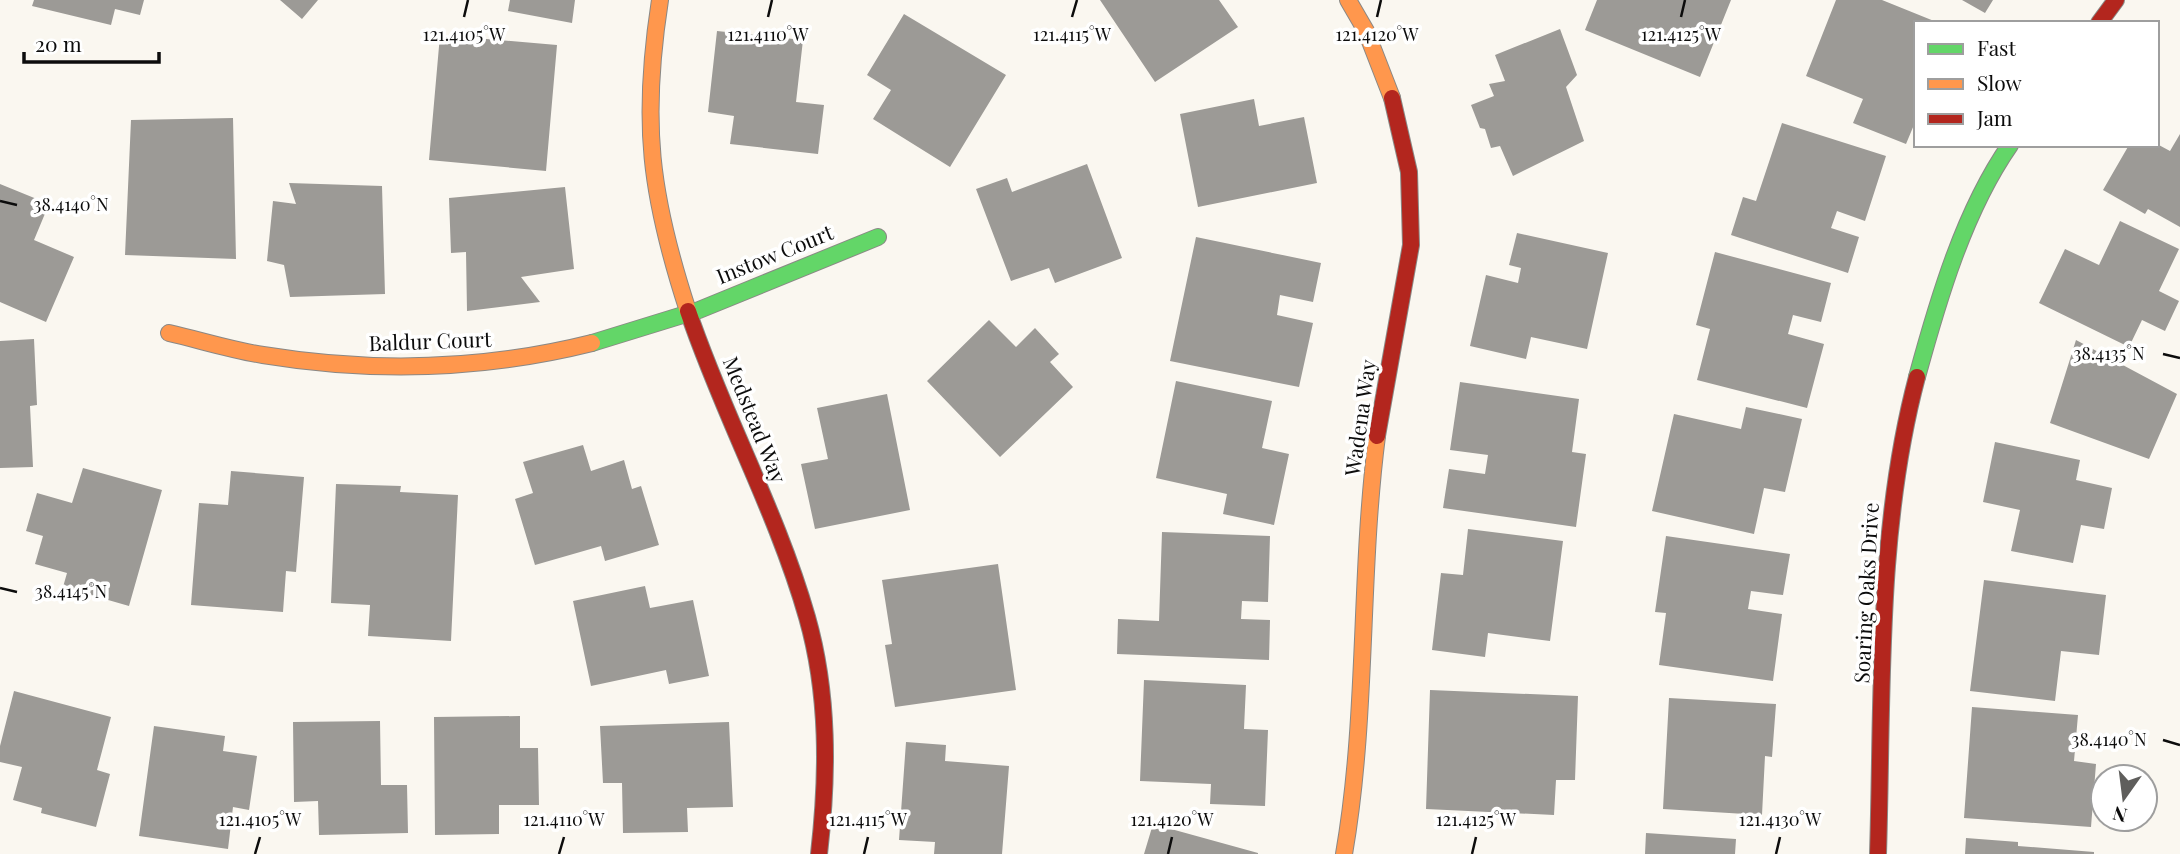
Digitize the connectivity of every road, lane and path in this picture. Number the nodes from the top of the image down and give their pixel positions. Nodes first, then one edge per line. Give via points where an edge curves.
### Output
1 (660, 0) edge
2 (1348, 0) edge
3 (2116, 0) edge
4 (2100, 21) edge
5 (2009, 147) edge
6 (877, 237) dead end
7 (688, 312) junction
8 (169, 333) dead end
9 (819, 854) edge
10 (1344, 854) edge
11 (1878, 854) edge

1 - 7 street, Medstead Way via 650,119 653,167 660,215
2 - 10 street, Wadena Way via 1390,92 1410,194 1410,246 1377,433 1362,593 1356,775
3 - 4 street
5 - 11 street, Soaring Oaks Drive via 1994,168 1951,267 1905,422 1888,528
6 - 7 street, Instow Court
7 - 8 street, Baldur Court via 590,344 482,364 371,367 262,355
7 - 9 street, Medstead Way via 792,572 816,655 826,721 827,774

